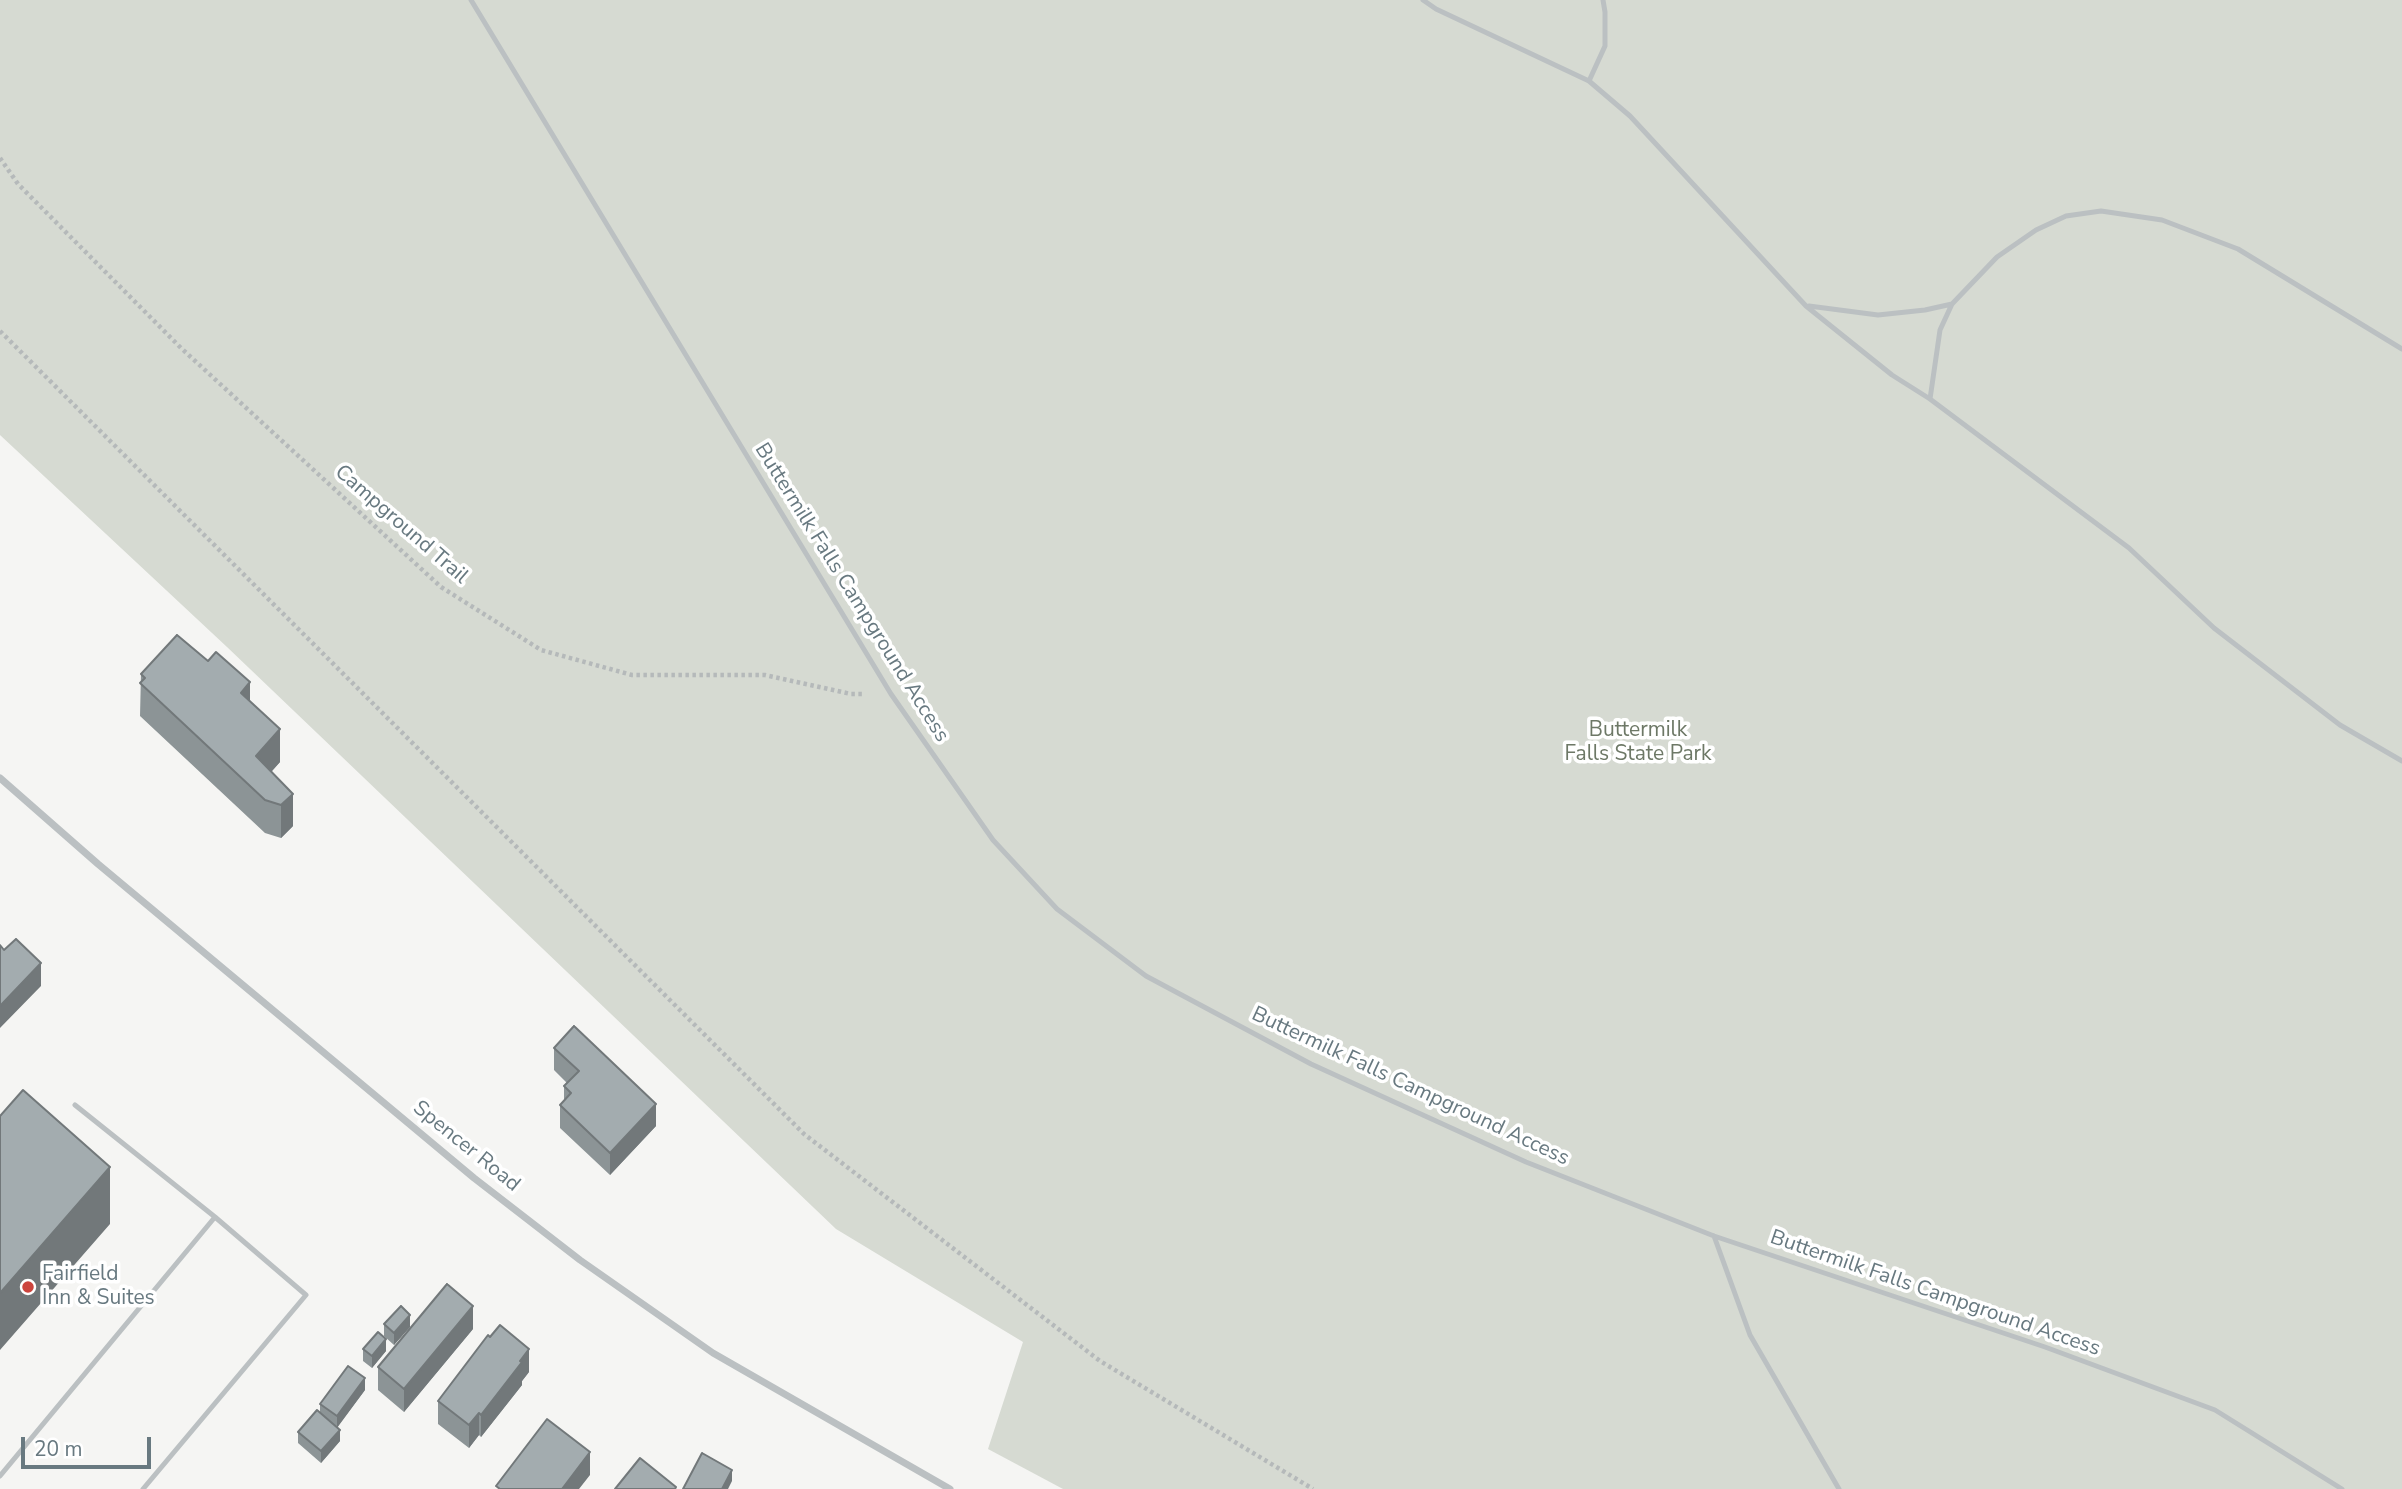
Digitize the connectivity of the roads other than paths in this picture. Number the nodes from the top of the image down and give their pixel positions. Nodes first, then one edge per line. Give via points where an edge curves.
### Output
1 (471, 0) edge
2 (1423, 0) edge
3 (1603, 0) edge
4 (1589, 81) junction
5 (1952, 304) junction
6 (1806, 306) junction
7 (2402, 349) edge
8 (1930, 400) junction
9 (2402, 761) edge
10 (0, 778) edge
11 (75, 1105) dead end
12 (215, 1217) junction
13 (1714, 1236) junction
14 (0, 1476) edge
15 (144, 1489) edge
16 (950, 1489) edge
17 (1839, 1489) edge
18 (2342, 1489) edge

1 - 13 lane, Buttermilk Falls Campground Access via 891,694 993,840 1057,909 1146,976 1311,1063 1526,1162
2 - 4 lane
3 - 4 lane via 1605,46
4 - 6 lane via 1630,116
5 - 6 lane via 1878,315
5 - 7 lane via 1997,257 2036,230 2067,216 2101,211 2162,220 2238,248
5 - 8 lane via 1940,330
6 - 8 lane
8 - 9 lane via 2129,548 2214,628 2340,725
10 - 16 street, Spencer Road via 474,1178 580,1260 713,1353
11 - 12 lane
12 - 14 lane
12 - 15 lane via 306,1295
13 - 17 lane via 1750,1335
13 - 18 lane, Buttermilk Falls Campground Access via 2045,1347 2215,1410

